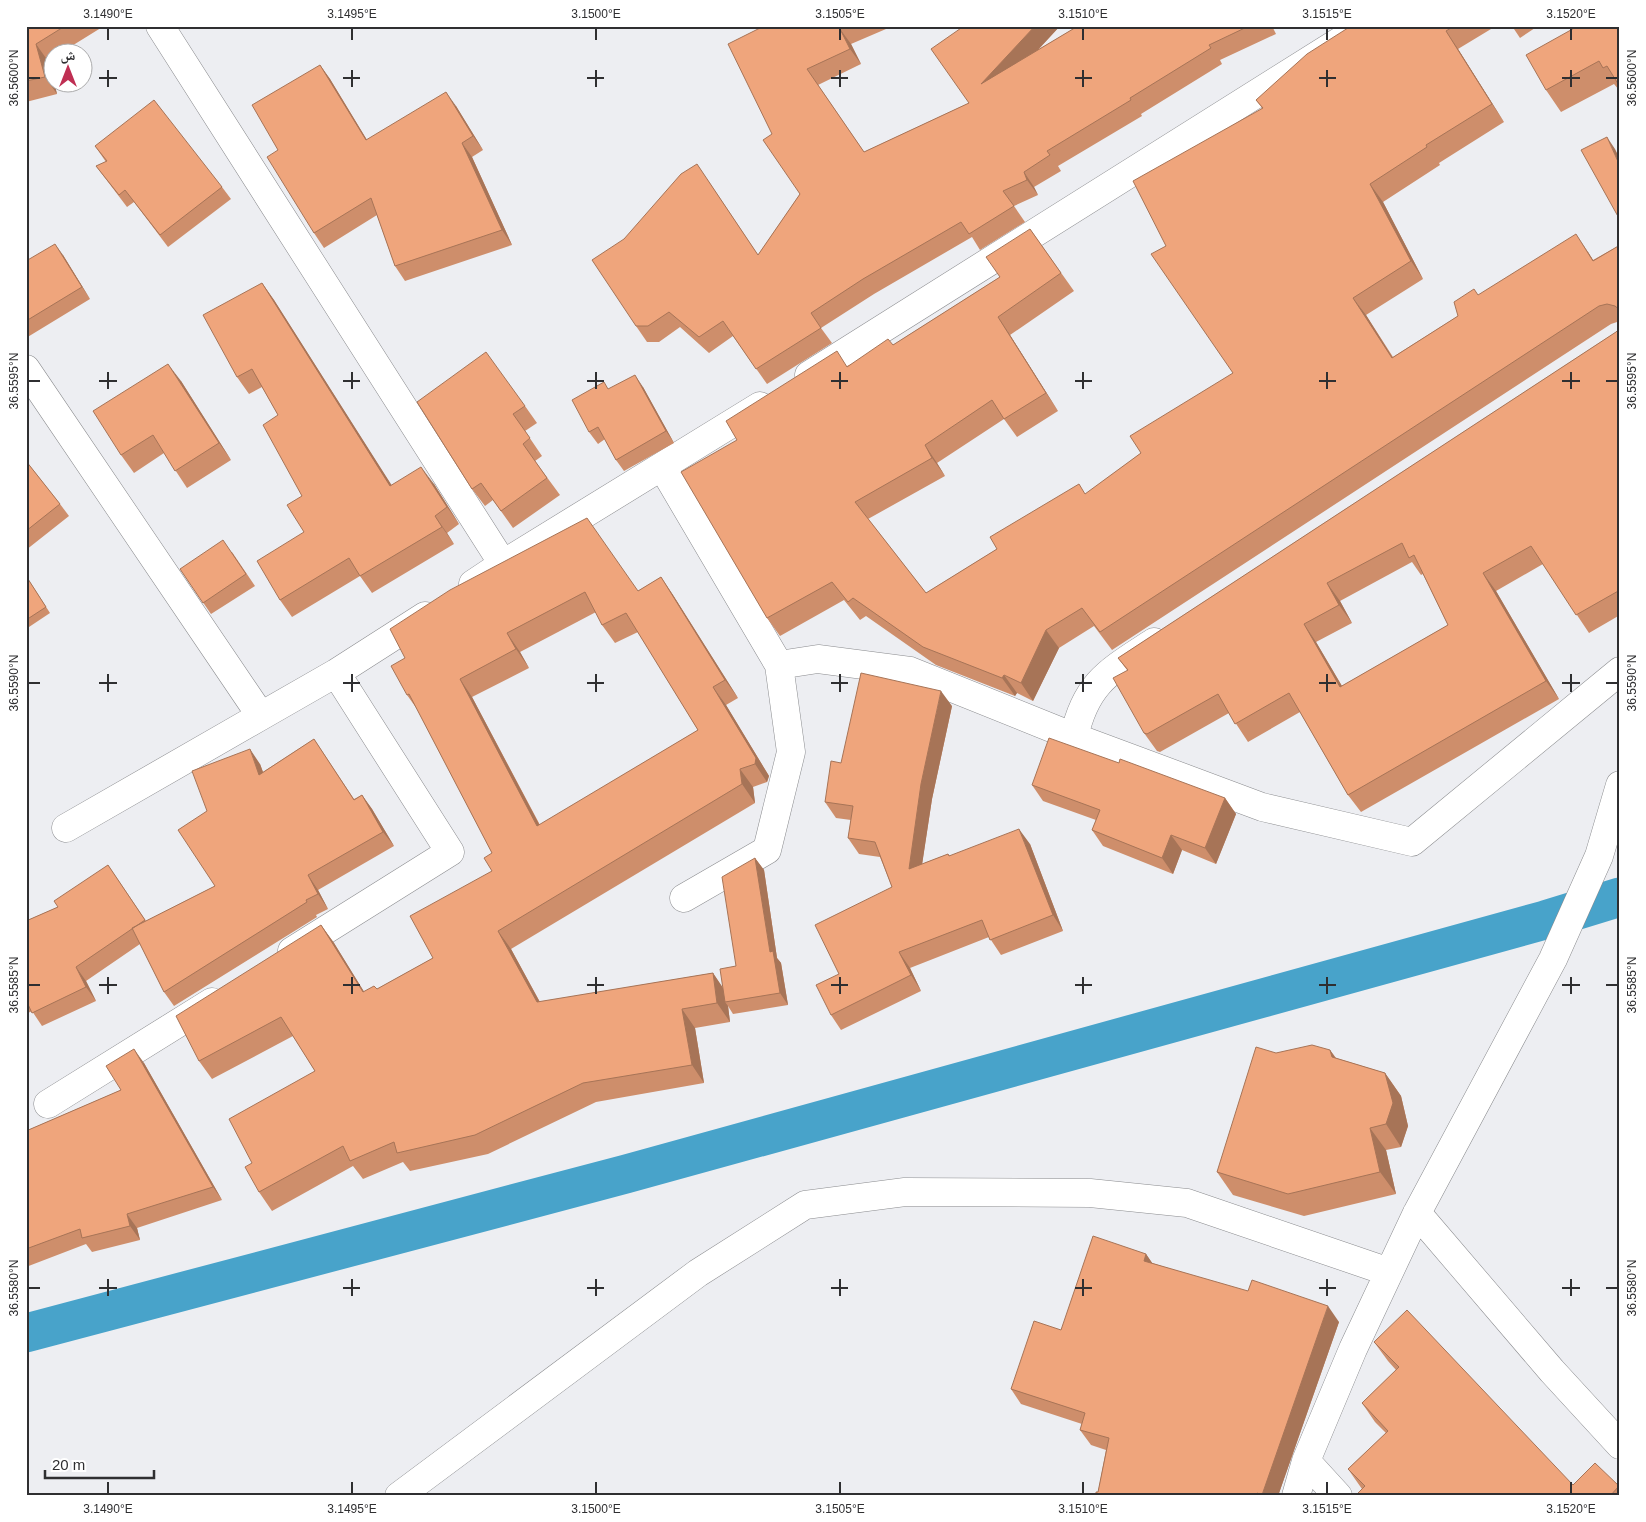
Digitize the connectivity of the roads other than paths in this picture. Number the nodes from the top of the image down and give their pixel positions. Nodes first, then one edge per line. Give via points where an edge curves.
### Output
1 (160, 26) edge
2 (1364, 26) edge
3 (26, 369) edge
4 (663, 468) junction
5 (503, 564) junction
6 (1175, 628) edge
7 (778, 665) junction
8 (1620, 671) edge
9 (336, 673) junction
10 (262, 716) junction
11 (1074, 737) junction
12 (1620, 785) edge
13 (66, 828) dead end
14 (684, 898) dead end
15 (274, 963) edge
16 (232, 989) edge
17 (48, 1104) dead end
18 (1417, 1213) junction
19 (1389, 1272) junction
20 (1620, 1446) edge
21 (1306, 1461) junction
22 (399, 1496) edge
23 (1296, 1496) edge
24 (1338, 1496) edge

1 - 5 street
2 - 4 street
3 - 10 street
4 - 5 street
4 - 7 street
5 - 9 street
6 - 11 street via 1109,672 1096,685 1085,701
7 - 11 street via 818,659 910,671
7 - 14 street via 791,752 767,850
8 - 11 street via 1412,842 1262,807
9 - 10 street
9 - 15 street via 450,852
10 - 13 street
12 - 18 street via 1599,856 1553,959
16 - 17 street
18 - 19 street
18 - 20 street
19 - 21 street
19 - 22 street via 1187,1203 1090,1193 905,1192 805,1205 698,1272
21 - 23 street
21 - 24 street

